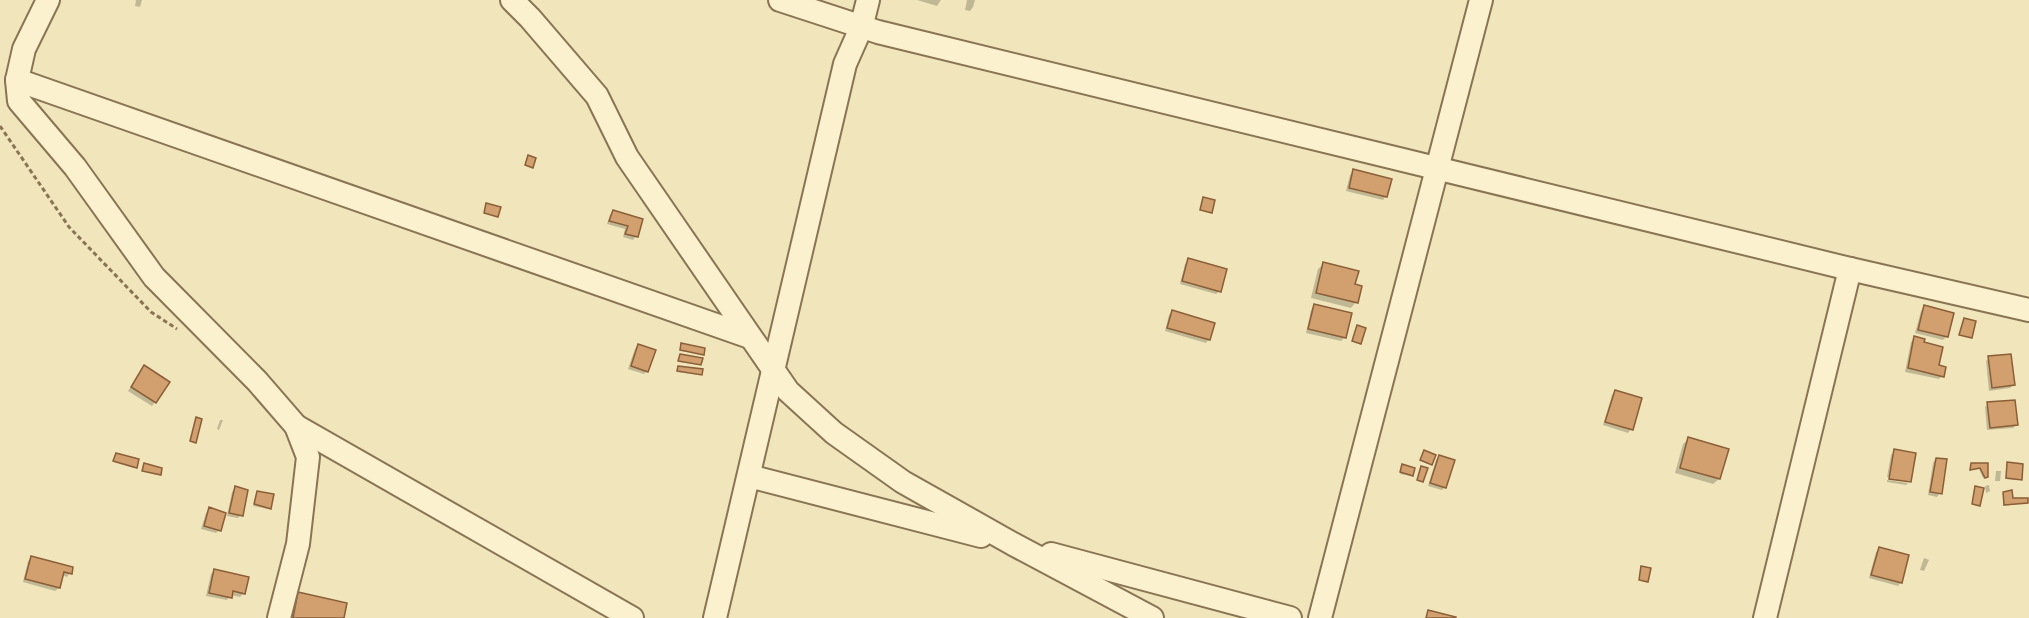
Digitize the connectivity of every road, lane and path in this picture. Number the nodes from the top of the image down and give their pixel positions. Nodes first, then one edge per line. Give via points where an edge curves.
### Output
1 (48, 0) edge
2 (512, 0) edge
3 (780, 0) edge
4 (868, 0) edge
5 (1481, 0) edge
6 (861, 28) junction
7 (17, 80) junction
8 (0, 126) edge
9 (1439, 168) junction
10 (1850, 268) junction
11 (2029, 310) edge
12 (180, 331) dead end
13 (750, 337) junction
14 (773, 370) junction
15 (296, 426) junction
16 (749, 476) junction
17 (1013, 544) junction
18 (279, 618) edge
19 (632, 618) edge
20 (715, 618) edge
21 (1152, 618) edge
22 (1290, 618) edge
23 (1320, 618) edge
24 (1765, 618) edge

1 - 7 street via 24,49
2 - 13 street via 597,96 627,157
3 - 6 street
4 - 6 street
5 - 9 street
6 - 9 street
6 - 14 street via 845,64
7 - 13 street
7 - 15 street via 18,101 75,166 154,277
8 - 12 path via 69,226 151,312
9 - 10 street
9 - 23 street
10 - 11 street
10 - 24 street
13 - 14 street
14 - 16 street
14 - 17 street via 788,391 834,433 903,482
15 - 18 street via 308,458 298,544
15 - 19 street
16 - 17 street
16 - 20 street
17 - 21 street
17 - 22 street

